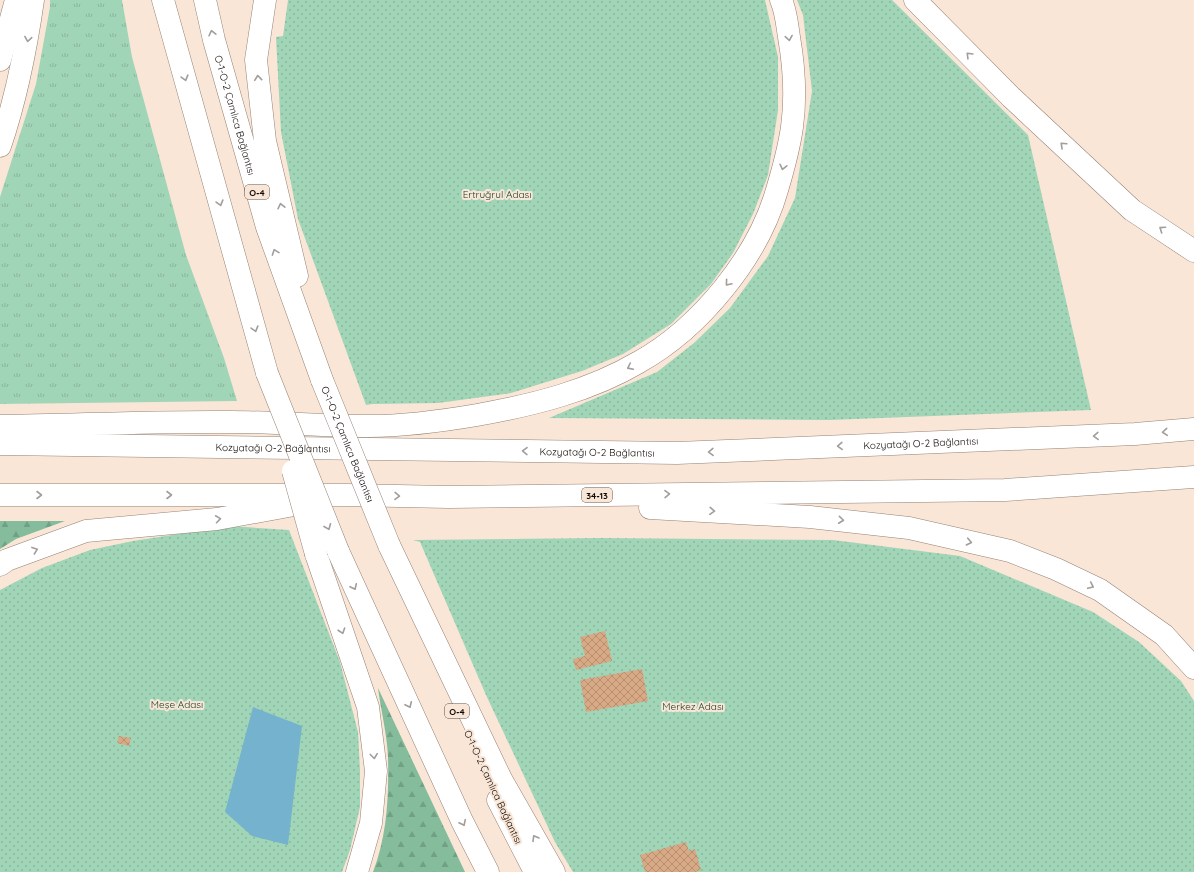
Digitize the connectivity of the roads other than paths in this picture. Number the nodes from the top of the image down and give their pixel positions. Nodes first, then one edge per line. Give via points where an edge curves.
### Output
1 (16, 0) edge
2 (33, 0) edge
3 (163, 0) edge
4 (205, 0) edge
5 (265, 0) edge
6 (781, 0) edge
7 (916, 0) edge
8 (0, 60) edge
9 (0, 146) edge
10 (1194, 251) edge
11 (267, 373) junction
12 (322, 380) junction
13 (0, 426) edge
14 (1194, 429) edge
15 (0, 444) edge
16 (1194, 476) edge
17 (0, 495) edge
18 (347, 495) junction
19 (449, 497) junction
20 (389, 545) junction
21 (0, 565) edge
22 (1194, 668) edge
23 (357, 872) edge
24 (488, 872) edge
25 (535, 872) edge
26 (554, 872) edge

1 - 8 highway
2 -> 9 highway via 27,42
3 -> 11 highway
12 -> 4 highway, O-1-O-2 Çamlıca Bağlantısı / O-4 via 266,227
12 -> 5 highway via 265,141 256,60
6 -> 13 highway via 791,48 794,88 792,127 783,171 771,210 752,248 730,281 676,337 640,362 597,384 546,400 439,421 372,426 230,422
10 -> 7 highway via 1132,210 1011,97
11 -> 23 highway, bridge via 316,554 368,707 376,771 371,823
11 -> 24 highway, bridge via 338,552
12 - 20 highway, O-1-O-2 Çamlıca Bağlantısı / O-4, bridge
14 -> 15 highway, Kozyatağı O-2 Bağlantısı via 1135,434 677,453
19 -> 16 highway, 34-13 via 1005,490
17 -> 18 highway, 34-13
18 -> 19 highway, 34-13
21 -> 18 highway via 7,560 86,532 217,519
19 -> 22 highway via 810,517 909,528 1010,551 1100,590 1164,635
20 - 25 highway, O-1-O-2 Çamlıca Bağlantısı / O-4 via 443,679 488,781
26 -> 20 highway via 501,779

